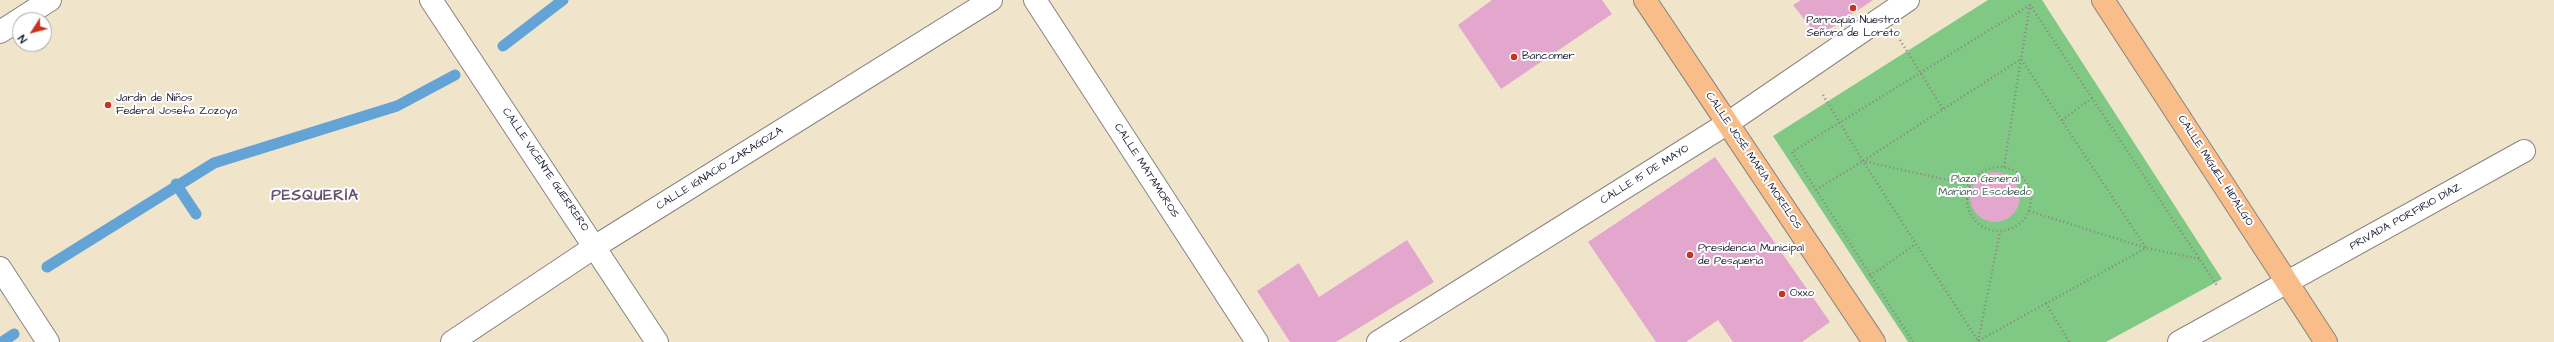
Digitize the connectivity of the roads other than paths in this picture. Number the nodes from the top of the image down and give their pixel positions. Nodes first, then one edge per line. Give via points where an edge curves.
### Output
1 (50, 0) edge
2 (431, 0) edge
3 (991, 0) edge
4 (1035, 0) edge
5 (1645, 0) edge
6 (1908, 0) edge
7 (2103, 0) edge
8 (0, 32) edge
9 (1728, 123) junction
10 (2524, 151) dead end
11 (596, 246) junction
12 (0, 268) edge
13 (2288, 283) junction
14 (48, 342) edge
15 (452, 342) edge
16 (657, 342) edge
17 (1257, 342) edge
18 (1378, 342) edge
19 (1874, 342) edge
20 (2179, 342) edge
21 (2326, 342) edge

1 - 8 street
2 - 11 street, CALLE VICENTE GUERRERO
3 - 11 street, CALLE IGNACIO ZARAGOZA
4 - 17 street, CALLE MATAMOROS
5 - 9 main road, CALLE JOSÉ MARÍA MORELOS
6 - 9 street, CALLE 15 DE MAYO
7 - 13 main road, CALLE MIGUEL HIDALGO
9 - 18 street, CALLE 15 DE MAYO
9 - 19 main road, CALLE JOSÉ MARÍA MORELOS
10 - 13 street, PRIVADA PORFIRIO DÍAZ
11 - 15 street, CALLE IGNACIO ZARAGOZA
11 - 16 street, CALLE VICENTE GUERRERO
12 - 14 street
13 - 20 street, PRIVADA PORFIRIO DÍAZ
13 - 21 main road, CALLE MIGUEL HIDALGO

